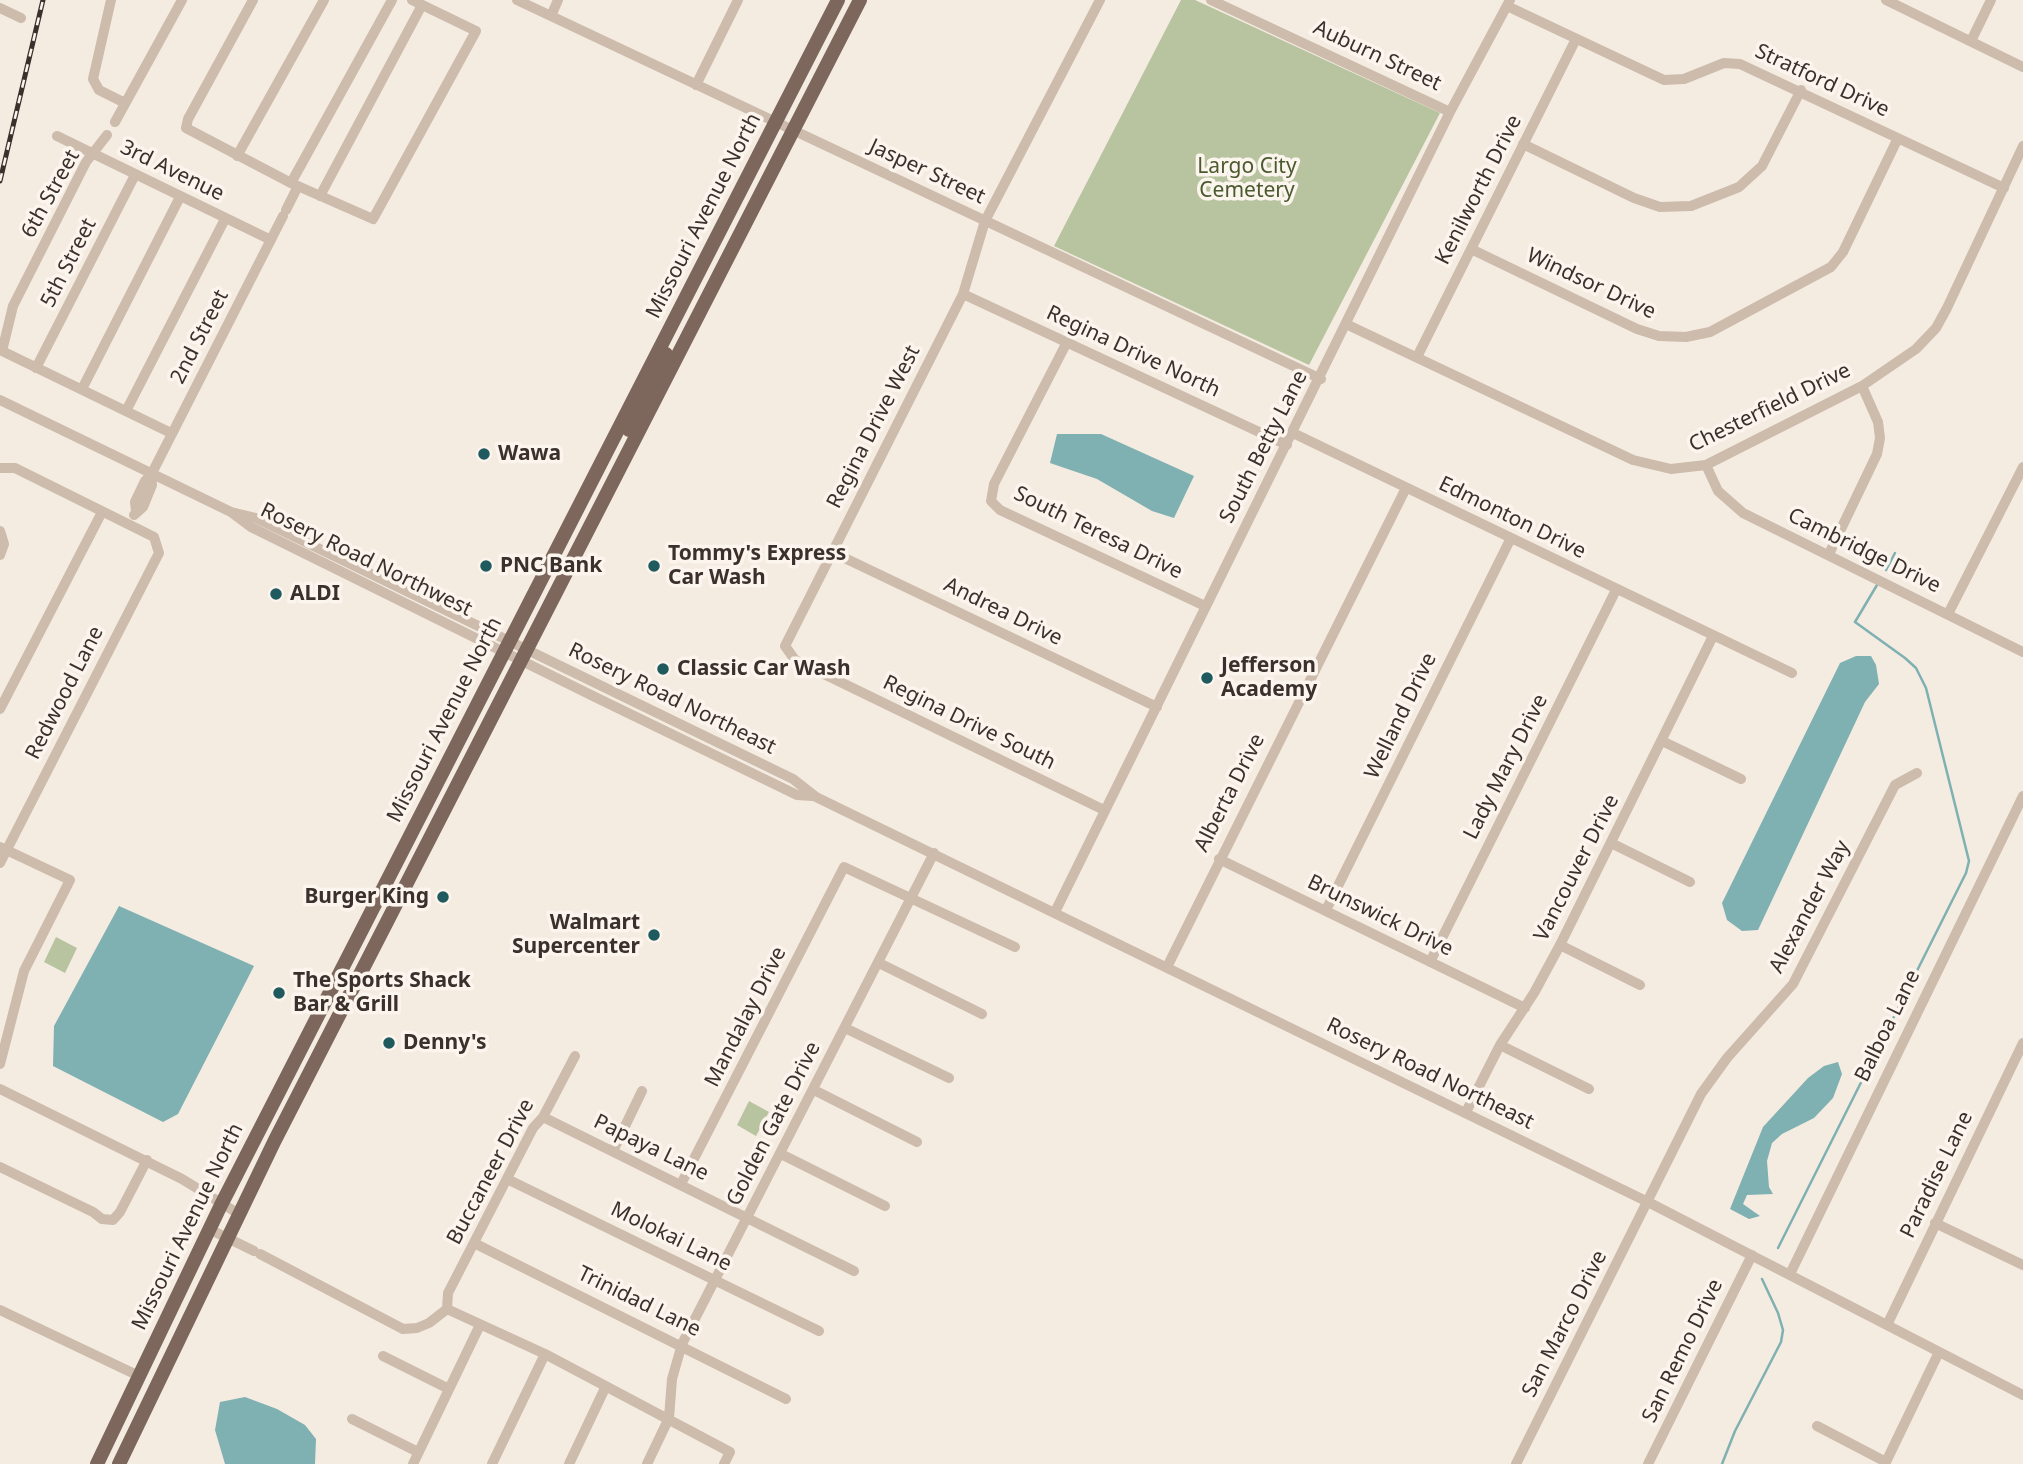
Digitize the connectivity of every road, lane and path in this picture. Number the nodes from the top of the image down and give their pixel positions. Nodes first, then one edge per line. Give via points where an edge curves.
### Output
1 (111, 0) edge
2 (182, 0) edge
3 (253, 0) edge
4 (324, 0) edge
5 (392, 0) edge
6 (517, 0) edge
7 (558, 0) edge
8 (738, 0) edge
9 (838, 0) edge
10 (860, 0) edge
11 (1100, 0) edge
12 (1211, 0) edge
13 (1886, 0) edge
14 (1991, 0) edge
15 (417, 3) edge
16 (1508, 3) edge
17 (0, 8) edge
18 (551, 16) junction
19 (21, 18) dead end
20 (1576, 39) junction
21 (1971, 41) junction
22 (2023, 67) edge
23 (696, 85) junction
24 (1801, 90) junction
25 (125, 103) junction
26 (1451, 112) junction
27 (775, 121) junction
28 (115, 122) dead end
29 (794, 130) junction
30 (107, 135) dead end
31 (57, 136) dead end
32 (1898, 138) junction
33 (1523, 144) junction
34 (2023, 146) edge
35 (93, 154) junction
36 (237, 156) junction
37 (135, 175) junction
38 (295, 184) junction
39 (2004, 188) junction
40 (320, 195) junction
41 (180, 197) junction
42 (225, 219) junction
43 (985, 221) junction
44 (271, 240) junction
45 (1471, 249) junction
46 (963, 294) junction
47 (686, 297) junction
48 (1348, 325) junction
49 (1068, 342) junction
50 (1417, 357) junction
51 (36, 368) junction
52 (1321, 380) junction
53 (642, 383) junction
54 (1862, 386) junction
55 (82, 389) junction
56 (0, 400) edge
57 (655, 401) junction
58 (126, 411) junction
59 (171, 433) junction
60 (1293, 433) junction
61 (1287, 445) junction
62 (1706, 465) junction
63 (1, 467) edge
64 (2023, 467) edge
65 (151, 475) junction
66 (1406, 488) junction
67 (605, 497) junction
68 (102, 512) junction
69 (231, 512) junction
70 (129, 525) junction
71 (0, 531) edge
72 (1511, 538) junction
73 (832, 552) junction
74 (1829, 554) junction
75 (0, 555) edge
76 (337, 568) junction
77 (398, 587) junction
78 (1616, 590) junction
79 (1205, 606) junction
80 (1948, 614) junction
81 (1713, 636) junction
82 (507, 646) junction
83 (785, 646) joint
84 (2023, 652) edge
85 (524, 655) junction
86 (1792, 673) dead end
87 (1157, 707) junction
88 (0, 709) edge
89 (1662, 741) junction
90 (1916, 774) dead end
91 (1741, 779) dead end
92 (2023, 796) edge
93 (1104, 810) junction
94 (414, 827) junction
95 (1611, 843) junction
96 (3, 848) edge
97 (934, 853) junction
98 (1219, 859) junction
99 (0, 863) edge
100 (1690, 882) dead end
101 (912, 899) junction
102 (1326, 910) junction
103 (1055, 912) junction
104 (382, 933) junction
105 (357, 937) junction
106 (1560, 945) junction
107 (1015, 947) dead end
108 (1430, 962) junction
109 (879, 963) junction
110 (366, 965) junction
111 (1167, 967) junction
112 (1640, 985) dead end
113 (1525, 1008) junction
114 (982, 1014) dead end
115 (845, 1028) junction
116 (2023, 1043) edge
117 (1500, 1045) junction
118 (575, 1056) dead end
119 (0, 1064) edge
120 (949, 1078) dead end
121 (0, 1088) edge
122 (1589, 1089) dead end
123 (814, 1090) junction
124 (642, 1091) dead end
125 (1466, 1112) junction
126 (543, 1117) junction
127 (917, 1142) dead end
128 (612, 1151) junction
129 (782, 1154) junction
130 (147, 1160) junction
131 (0, 1167) edge
132 (507, 1179) junction
133 (681, 1184) junction
134 (1648, 1202) junction
135 (221, 1205) junction
136 (885, 1206) dead end
137 (239, 1214) junction
138 (746, 1220) junction
139 (1935, 1223) junction
140 (209, 1229) junction
141 (227, 1238) junction
142 (474, 1243) junction
143 (1752, 1255) junction
144 (2023, 1265) edge
145 (854, 1271) dead end
146 (1790, 1274) junction
147 (715, 1279) junction
148 (447, 1309) junction
149 (0, 1310) edge
150 (165, 1323) junction
151 (480, 1325) junction
152 (1887, 1325) junction
153 (819, 1331) dead end
154 (682, 1345) junction
155 (1939, 1352) junction
156 (545, 1354) junction
157 (383, 1356) dead end
158 (139, 1376) junction
159 (159, 1379) junction
160 (606, 1385) junction
161 (449, 1389) junction
162 (2023, 1395) edge
163 (786, 1399) dead end
164 (143, 1413) junction
165 (669, 1418) junction
166 (352, 1419) dead end
167 (1817, 1426) dead end
168 (418, 1452) junction
169 (1886, 1463) edge
170 (97, 1464) edge
171 (119, 1464) edge
172 (413, 1464) edge
173 (492, 1464) edge
174 (569, 1464) edge
175 (646, 1464) edge
176 (724, 1464) edge
177 (1516, 1464) edge
178 (1648, 1464) edge

1 - 25 street via 93,79 99,90
2 - 25 street
3 - 36 street via 186,128
4 - 36 street
5 - 38 street, 2nd Street
6 - 18 street, Jasper Street
7 - 18 street
8 - 23 street
9 - 27 main road, Missouri Avenue North
10 - 29 main road, Missouri Avenue North
11 - 43 street, Regina Drive West
12 - 26 street, Auburn Street
13 - 21 street
14 - 21 street
15 - 40 street
15 - 40 street via 476,31 380,212 373,219
16 - 20 street, Stratford Drive
16 - 26 street, South Betty Lane
17 - 19 street
18 - 23 street, Jasper Street
20 - 24 street, Stratford Drive via 1664,80 1732,63
20 - 33 street, Kenilworth Drive
21 - 22 street
23 - 27 street, Jasper Street
24 - 32 street, Stratford Drive
24 - 33 street via 1762,166 1739,187 1691,206 1660,207 1634,198
25 - 28 street
26 - 48 street, South Betty Lane
27 - 29 street, Jasper Street
27 - 47 main road, Missouri Avenue North
29 - 43 street, Jasper Street
29 - 57 main road, Missouri Avenue North
30 - 35 street, 6th Street
31 - 35 street, 3rd Avenue
32 - 39 street, Stratford Drive
32 - 45 street, Windsor Drive via 1843,252 1831,267 1710,332 1686,337 1645,332
33 - 45 street, Kenilworth Drive
34 - 39 street, Chesterfield Drive
35 - 37 street, 3rd Avenue
35 - 51 street, 6th Street via 13,306 2,351
36 - 38 street
37 - 41 street, 3rd Avenue
37 - 51 street, 5th Street
38 - 40 street
38 - 44 street, 2nd Street
39 - 54 street, Chesterfield Drive via 1936,328 1916,349
41 - 42 street, 3rd Avenue
41 - 55 street
42 - 44 street, 3rd Avenue
42 - 58 street
43 - 46 street, Regina Drive West
43 - 52 street, Jasper Street
44 - 59 street, 2nd Street
45 - 50 street, Kenilworth Drive
46 - 49 street, Regina Drive North
46 - 73 street, Regina Drive West
47 - 53 main road, Missouri Avenue North
47 - 57 main road via 677,334 655,380
48 - 50 street, Chesterfield Drive
48 - 52 street, South Betty Lane
49 - 61 street, Regina Drive North
49 - 79 street, South Teresa Drive via 994,484 991,501 1000,510
50 - 62 street, Chesterfield Drive via 1633,460 1671,469
51 - 55 street
52 - 60 street, South Betty Lane
53 - 67 main road via 642,403 611,471
53 - 82 main road, Missouri Avenue North
54 - 62 street, Chesterfield Drive
54 - 74 street via 1878,422 1879,446
55 - 58 street
56 - 65 street, Rosery Road Northwest
57 - 67 main road, Missouri Avenue North
58 - 59 street
59 - 65 street, 2nd Street
60 - 61 street, South Betty Lane
60 - 66 street, Edmonton Drive
61 - 79 street, South Betty Lane
62 - 74 street, Cambridge Drive via 1728,504
63 - 68 street via 15,468
64 - 80 street
65 - 69 street, Rosery Road Northwest
65 - 70 street, 2nd Street via 143,507
66 - 72 street, Edmonton Drive
66 - 98 street, Alberta Drive
67 - 85 main road, Missouri Avenue North
68 - 70 street
68 - 88 street
69 - 76 street, Rosery Road Northwest via 251,527
69 - 77 street, Rosery Road Northwest via 256,518
70 - 96 street, Redwood Lane via 154,537 159,553
71 - 75 street via 4,544
72 - 78 street, Edmonton Drive
72 - 102 street, Welland Drive
73 - 83 street, Regina Drive West
73 - 87 street, Andrea Drive
74 - 80 street, Cambridge Drive
76 - 77 street
76 - 82 street, Rosery Road Northwest
77 - 82 street, Rosery Road Northwest
78 - 81 street, Edmonton Drive
78 - 108 street, Lady Mary Drive
79 - 87 street, South Betty Lane
80 - 84 street, Cambridge Drive
81 - 86 street, Edmonton Drive
81 - 89 street, Vancouver Drive
82 - 85 street, Rosery Road Northeast
82 - 94 main road, Missouri Avenue North
83 - 93 street, Regina Drive South via 804,665
85 - 97 street, Rosery Road Northeast via 793,779 816,797
85 - 104 main road, Missouri Avenue North
87 - 93 street, South Betty Lane
89 - 91 street
89 - 95 street, Vancouver Drive
90 - 134 street, Alexander Way via 1895,785 1793,984 1701,1094
92 - 146 street, Balboa Lane
93 - 103 street, South Betty Lane
94 - 104 main road via 417,840 378,919
94 - 105 main road, Missouri Avenue North
95 - 100 street
95 - 106 street, Vancouver Drive
96 - 99 street, Redwood Lane
96 - 119 street via 70,880 24,971
97 - 101 street, Golden Gate Drive
97 - 103 street, Rosery Road Northeast
98 - 102 street, Brunswick Drive
98 - 111 street, Alberta Drive
101 - 107 street
101 - 109 street, Golden Gate Drive
101 - 133 street, Mandalay Drive via 844,867
102 - 108 street, Brunswick Drive
103 - 111 street, Rosery Road Northeast
104 - 110 main road, Missouri Avenue North
105 - 110 main road
105 - 135 main road, Missouri Avenue North
106 - 112 street
106 - 113 street, Vancouver Drive
108 - 113 street, Brunswick Drive
109 - 114 street
109 - 115 street, Golden Gate Drive
110 - 137 main road, Missouri Avenue North
111 - 125 street, Rosery Road Northeast
113 - 117 street, Vancouver Drive
115 - 120 street
115 - 123 street, Golden Gate Drive
116 - 139 street, Paradise Lane
117 - 122 street
117 - 125 street, Vancouver Drive
118 - 126 street, Buccaneer Drive
121 - 130 street
123 - 127 street
123 - 129 street, Golden Gate Drive
124 - 128 street
125 - 134 street, Rosery Road Northeast
126 - 128 street, Papaya Lane
126 - 132 street, Buccaneer Drive
128 - 133 street, Papaya Lane
129 - 136 street
129 - 138 street, Golden Gate Drive
130 - 131 street via 113,1220 102,1219
130 - 135 street
132 - 142 street, Buccaneer Drive
132 - 147 street, Molokai Lane
133 - 138 street, Papaya Lane
134 - 143 street, Rosery Road Northeast
134 - 177 street, San Marco Drive
135 - 137 street
135 - 140 main road, Missouri Avenue North
137 - 141 main road, Missouri Avenue North
138 - 145 street, Papaya Lane
138 - 147 street, Golden Gate Drive
139 - 144 street
139 - 152 street, Paradise Lane
140 - 141 street
140 - 150 main road, Missouri Avenue North
141 - 148 street via 403,1329 429,1323
141 - 159 main road, Missouri Avenue North
142 - 148 street, Buccaneer Drive via 448,1293
142 - 154 street, Trinidad Lane
143 - 146 street, Rosery Road Northeast
143 - 178 street, San Remo Drive
146 - 152 street, Rosery Road Northeast
147 - 153 street, Molokai Lane
147 - 154 street, Golden Gate Drive
148 - 151 street
149 - 158 street
150 - 158 main road, Missouri Avenue North
150 - 159 main road via 165,1341 154,1366
151 - 156 street
151 - 161 street
152 - 155 street, Rosery Road Northeast
154 - 163 street, Trinidad Lane
154 - 165 street, Golden Gate Drive via 672,1379
155 - 162 street, Rosery Road Northeast
155 - 169 street
156 - 160 street
156 - 173 street
157 - 161 street
158 - 164 main road
158 - 170 main road, Missouri Avenue North
159 - 164 main road, Missouri Avenue North
160 - 165 street
160 - 174 street
161 - 168 street
164 - 171 main road, Missouri Avenue North
165 - 175 street
165 - 176 street via 730,1452
166 - 168 street
167 - 169 street
168 - 172 street

